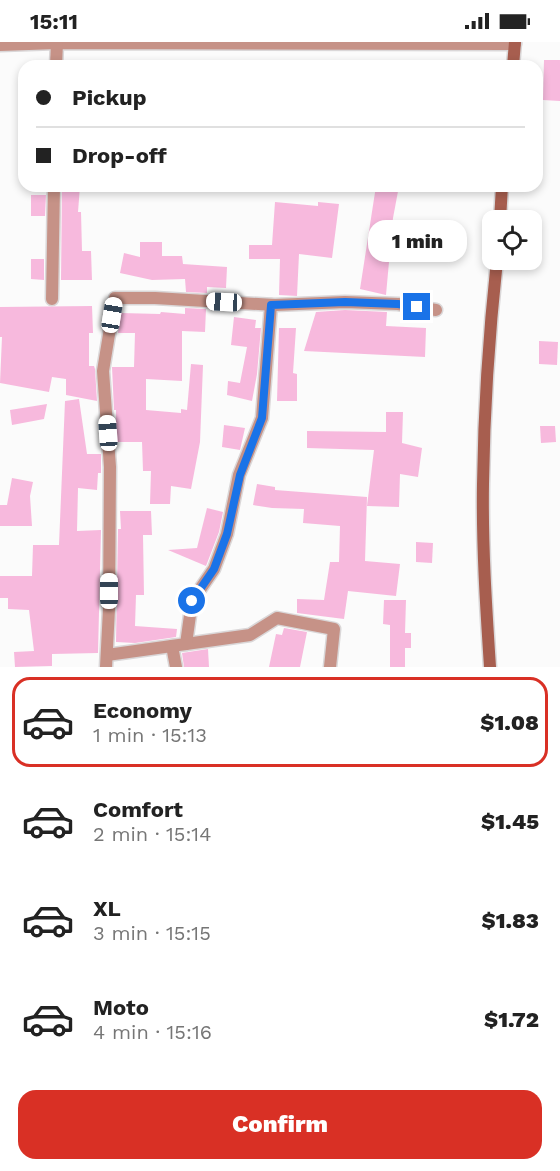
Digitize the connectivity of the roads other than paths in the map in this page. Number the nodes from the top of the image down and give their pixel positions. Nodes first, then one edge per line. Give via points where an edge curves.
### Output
1 (57, 43) edge
2 (515, 43) edge
3 (0, 45) edge
4 (56, 60) edge
5 (514, 60) edge
6 (54, 192) edge
7 (502, 192) edge
8 (501, 210) edge
9 (495, 270) edge
10 (52, 299) dead end
11 (271, 305) junction
12 (436, 310) dead end
13 (186, 644) junction
14 (172, 646) junction
15 (106, 661) edge
16 (176, 667) edge
17 (330, 667) edge
18 (490, 667) edge

1 - 2 street
1 - 3 street
1 - 4 street
2 - 5 main road
6 - 10 street
7 - 8 main road
9 - 18 main road via 487,356 483,486
11 - 12 street via 345,302
11 - 13 street via 262,418 240,475 227,534 214,569 192,601
11 - 15 street via 115,298 103,371 110,467
13 - 14 street
13 - 17 street via 250,635 277,618 334,629
14 - 15 street
14 - 16 street

